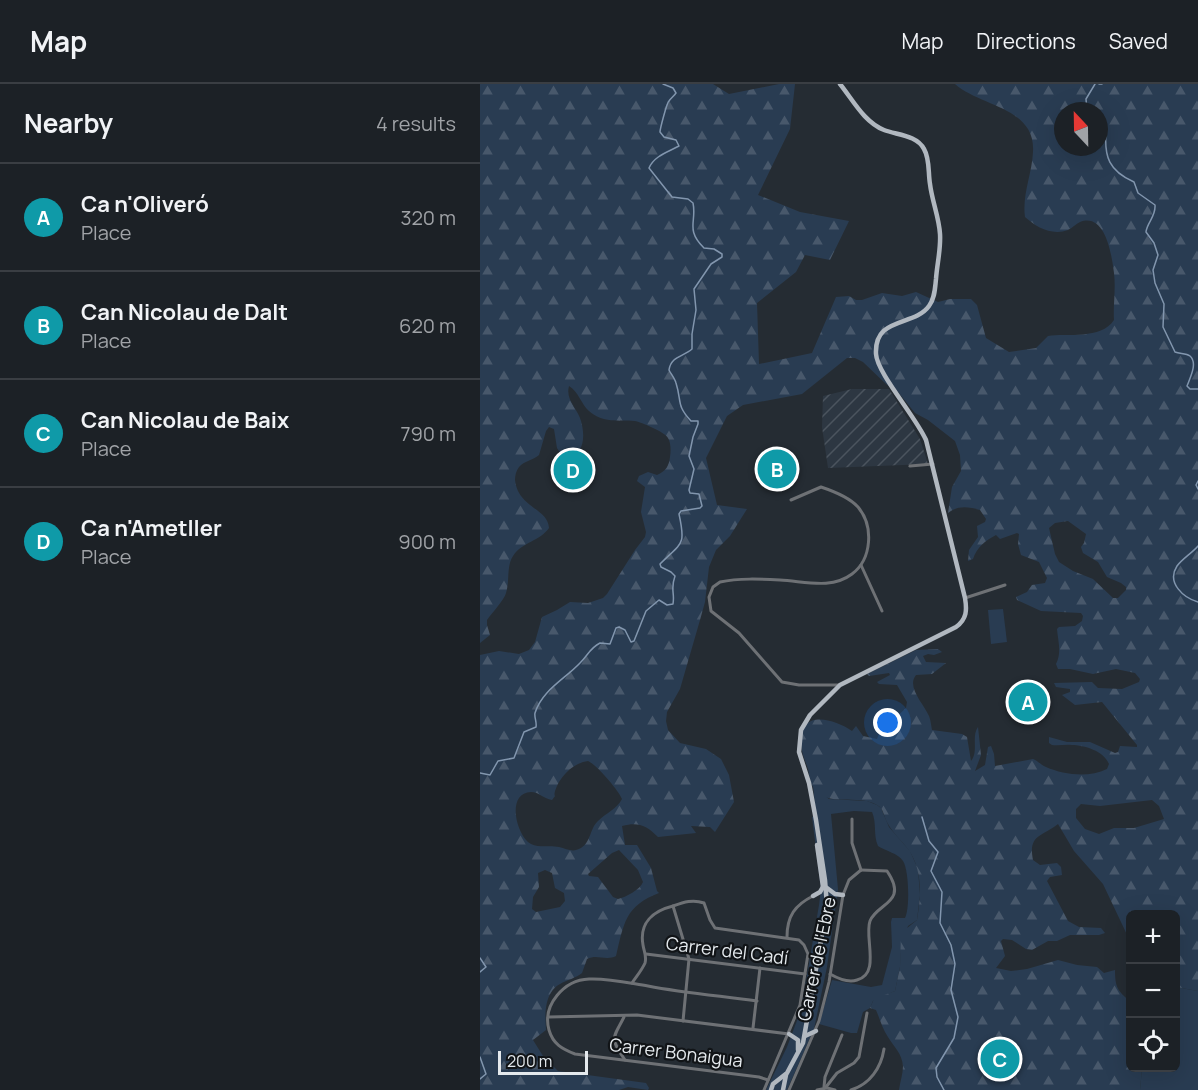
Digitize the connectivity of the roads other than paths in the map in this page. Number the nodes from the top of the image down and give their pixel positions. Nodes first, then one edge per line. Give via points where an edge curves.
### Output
1 (840, 84) edge
2 (933, 464) junction
3 (910, 466) dead end
4 (791, 500) dead end
5 (861, 565) junction
6 (1005, 585) dead end
7 (965, 598) junction
8 (882, 610) dead end
9 (840, 685) junction
10 (852, 819) dead end
11 (861, 870) junction
12 (821, 890) junction
13 (835, 894) junction
14 (843, 895) junction
15 (826, 903) junction
16 (673, 906) junction
17 (787, 929) junction
18 (782, 936) junction
19 (790, 937) junction
20 (646, 954) junction
21 (689, 959) junction
22 (760, 968) junction
23 (805, 974) junction
24 (830, 974) junction
25 (632, 983) junction
26 (687, 992) junction
27 (757, 1001) junction
28 (867, 1013) dead end
29 (624, 1016) junction
30 (548, 1017) junction
31 (683, 1021) junction
32 (753, 1028) junction
33 (816, 1031) junction
34 (789, 1034) junction
35 (842, 1035) dead end
36 (805, 1036) junction
37 (884, 1049) dead end
38 (625, 1060) junction
39 (794, 1061) junction
40 (771, 1072) junction
41 (787, 1073) junction
42 (780, 1077) dead end
43 (768, 1080) junction
44 (775, 1083) junction
45 (825, 1087) junction
46 (783, 1089) edge
47 (764, 1090) edge
48 (771, 1090) edge
49 (789, 1090) edge
50 (817, 1090) edge
51 (835, 1090) edge
52 (851, 1090) edge

1 - 2 main road via 869,122 914,139 926,153 940,234 933,297 925,310 883,331 876,351 880,368 923,434
2 - 3 street
2 - 7 main road
4 - 5 street via 821,487 855,504 864,518 869,540
5 - 8 street
5 - 9 street via 847,578 829,584 722,582 715,584 709,597 713,614 739,633 782,682
6 - 7 street
7 - 9 main road via 966,614 956,627
9 - 12 main road via 807,720 799,738 799,755 814,816
10 - 11 street via 852,843
11 - 14 street, Carrer de l'Ebre via 849,880
11 - 24 street via 887,871 894,894 870,921 870,962 865,975 852,981
12 - 13 main road
12 - 15 main road
12 - 15 main road
12 - 17 street via 792,912
13 - 14 main road
13 - 15 main road
14 - 24 street, Carrer de l'Ebre
15 - 36 main road
16 - 18 street via 696,900 704,903 715,928
16 - 20 street via 647,920 643,931
16 - 21 street
17 - 18 street
17 - 19 street
18 - 19 street
19 - 23 street via 807,948
20 - 21 street, Carrer del Cadí
20 - 25 street
21 - 22 street, Carrer del Cadí
21 - 26 street
22 - 23 street, Carrer del Cadí
22 - 27 street
23 - 34 street via 800,1005
24 - 33 street, Carrer de l'Ebre
25 - 26 street
25 - 30 street via 587,979 575,982 555,999
26 - 27 street
26 - 31 street
27 - 32 street
28 - 45 street via 859,1057
29 - 30 street
29 - 31 street
29 - 38 street via 614,1042
30 - 38 street, Carrer Bonaigua via 553,1040 562,1049
31 - 32 street
32 - 34 street
33 - 36 main road
33 - 49 street, Carrer de l'Ebre
34 - 39 main road via 799,1043
34 - 40 street
35 - 45 street via 825,1077
36 - 39 main road
37 - 52 street via 874,1074
38 - 43 street, Carrer Bonaigua
39 - 41 main road
40 - 42 street
40 - 43 street
41 - 44 main road
41 - 46 main road
43 - 47 street
44 - 46 main road
44 - 48 main road
45 - 50 street
45 - 51 street

